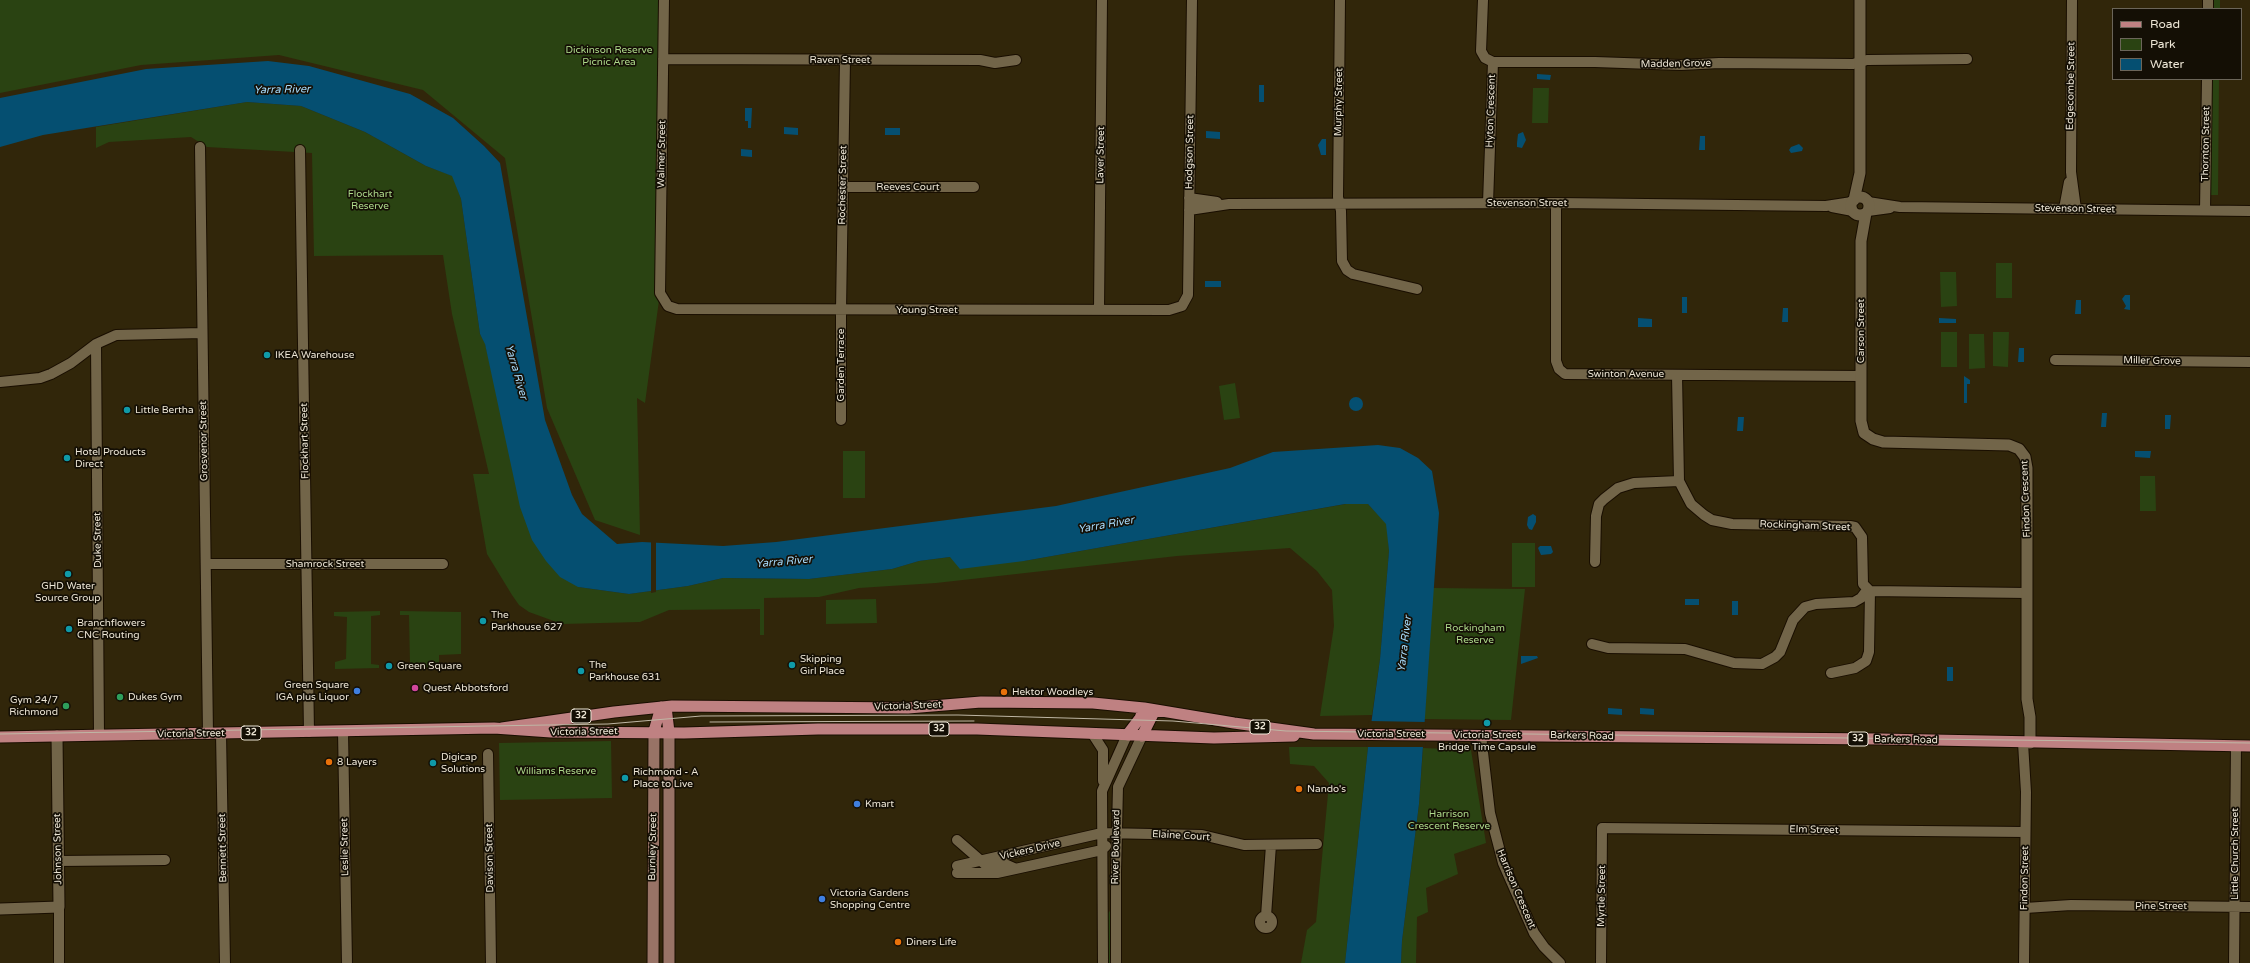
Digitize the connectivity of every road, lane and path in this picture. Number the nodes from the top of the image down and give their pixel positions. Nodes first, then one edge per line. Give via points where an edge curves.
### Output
1 (664, 0) edge
2 (1102, 0) edge
3 (1192, 0) edge
4 (1340, 0) edge
5 (1483, 0) edge
6 (1860, 0) edge
7 (2072, 0) edge
8 (663, 59) junction
9 (1967, 59) dead end
10 (845, 60) junction
11 (1016, 60) dead end
12 (1493, 62) junction
13 (1860, 62) junction
14 (2207, 80) edge
15 (200, 147) dead end
16 (300, 150) dead end
17 (2070, 172) junction
18 (1860, 173) junction
19 (843, 186) junction
20 (974, 187) dead end
21 (1189, 198) junction
22 (1488, 203) junction
23 (1556, 203) junction
24 (1229, 204) junction
25 (1339, 204) junction
26 (1853, 206) junction
27 (1867, 206) junction
28 (2064, 208) junction
29 (2076, 209) junction
30 (1189, 210) junction
31 (2205, 210) junction
32 (2250, 210) edge
33 (1861, 241) junction
34 (1417, 288) dead end
35 (1185, 303) joint
36 (668, 306) joint
37 (841, 310) junction
38 (1099, 310) junction
39 (202, 333) junction
40 (96, 344) junction
41 (2055, 360) dead end
42 (2250, 362) edge
43 (1677, 375) junction
44 (1861, 376) junction
45 (0, 382) edge
46 (841, 420) dead end
47 (1861, 422) joint
48 (1679, 481) junction
49 (1595, 562) dead end
50 (206, 564) junction
51 (307, 564) junction
52 (443, 564) dead end
53 (1869, 591) junction
54 (2027, 593) junction
55 (1592, 644) dead end
56 (1831, 673) dead end
57 (663, 707) junction
58 (1149, 709) junction
59 (502, 728) junction
60 (344, 731) junction
61 (309, 732) junction
62 (654, 732) junction
63 (669, 732) junction
64 (1092, 733) junction
65 (208, 734) junction
66 (221, 734) junction
67 (1314, 734) junction
68 (100, 735) junction
69 (1127, 735) junction
70 (1467, 735) joint
71 (1481, 735) junction
72 (56, 736) junction
73 (1142, 736) junction
74 (0, 737) edge
75 (2026, 743) junction
76 (2236, 746) junction
77 (2250, 746) edge
78 (488, 754) dead end
79 (1102, 791) junction
80 (1602, 828) joint
81 (2025, 832) junction
82 (1102, 833) junction
83 (1116, 834) junction
84 (957, 840) dead end
85 (1317, 844) dead end
86 (1271, 845) junction
87 (1030, 850) junction
88 (1102, 850) junction
89 (165, 860) dead end
90 (58, 861) junction
91 (983, 861) junction
92 (1033, 865) junction
93 (1015, 869) junction
94 (1103, 872) junction
95 (1116, 872) junction
96 (652, 879) junction
97 (669, 880) junction
98 (1103, 901) junction
99 (1116, 901) junction
100 (2025, 905) junction
101 (2234, 906) junction
102 (59, 907) junction
103 (2250, 907) edge
104 (0, 909) edge
105 (1266, 916) dead end
106 (59, 963) edge
107 (225, 963) edge
108 (347, 963) edge
109 (491, 963) edge
110 (653, 963) edge
111 (669, 963) edge
112 (1103, 963) edge
113 (1116, 963) edge
114 (1560, 963) edge
115 (1601, 963) edge
116 (2024, 963) edge
117 (2234, 963) edge

1 - 8 street, Walmer Street
2 - 38 street, Laver Street
3 - 21 street, Hodgson Street
4 - 25 street, Murphy Street
5 - 12 street, Hyton Crescent via 1481,51 1485,58
6 - 13 street, Carson Street
7 - 17 street, Edgecombe Street
8 - 10 street, Raven Street
8 - 36 street, Walmer Street via 660,293
9 - 13 street, Madden Grove
10 - 11 street, Raven Street via 980,60 995,63
10 - 19 street, Rochester Street
12 - 13 street, Madden Grove via 1681,65
12 - 22 street, Hyton Crescent
13 - 18 street, Carson Street
14 - 31 street, Thornton Street
15 - 39 street, Grosvenor Street
16 - 51 street, Flockhart Street
17 - 28 street, Edgecombe Street
17 - 29 street, Edgecombe Street
18 - 26 street, Carson Street
18 - 27 street, Carson Street
19 - 20 street, Reeves Court
19 - 37 street, Rochester Street
21 - 24 street, Stevenson Street
21 - 30 street, Hodgson Street
22 - 23 street, Stevenson Street
22 - 25 street, Stevenson Street
23 - 26 street, Stevenson Street
23 - 43 street, Swinton Avenue via 1556,361 1559,369 1570,374
24 - 25 street, Stevenson Street
24 - 30 street, Stevenson Street
25 - 34 street, Murphy Street via 1341,256 1347,270 1358,276
26 - 27 street via 1861,197
26 - 27 street via 1861,216
26 - 33 street, Carson Street
27 - 28 street, Stevenson Street
27 - 33 street, Carson Street
28 - 29 street, Stevenson Street
29 - 31 street, Stevenson Street
30 - 35 street, Hodgson Street via 1188,288
31 - 32 street, Stevenson Street
33 - 44 street, Carson Street
35 - 38 street, Young Street via 1173,310
36 - 37 street, Young Street via 678,309
37 - 38 street, Young Street
37 - 46 street, Garden Terrace
39 - 40 street via 116,335
39 - 50 street, Grosvenor Street
40 - 45 street via 51,374 40,378
40 - 68 street, Duke Street
41 - 42 street, Miller Grove
43 - 44 street, Swinton Avenue
43 - 48 street, Rockingham Street
44 - 47 street, Carson Street
47 - 54 street, Findon Crescent via 1864,433 1883,442 2003,444 2019,449 2025,457 2027,468
48 - 49 street via 1630,484 1618,488 1604,499 1599,504 1596,516
48 - 53 street, Rockingham Street via 1696,510 1712,520 1855,527 1862,537 1862,580
50 - 51 street, Shamrock Street
50 - 65 street, Grosvenor Street
51 - 52 street, Shamrock Street
51 - 61 street, Flockhart Street
53 - 54 street
53 - 55 street via 1854,602 1805,607 1793,620 1780,652 1775,658 1762,664 1734,663 1685,649 1608,648
53 - 56 street via 1869,652 1866,661 1855,668
54 - 75 street, Findon Crescent via 2027,699 2023,716
57 - 58 main road, Victoria Street / 32 via 908,708 993,702 1098,703
57 - 59 main road, Victoria Street / 32
57 - 62 main road
57 - 63 main road
58 - 67 main road, Victoria Street / 32
58 - 69 main road
58 - 73 main road
59 - 60 main road, Victoria Street / 32
59 - 62 main road, Victoria Street / 32 via 550,732
60 - 61 main road, Victoria Street / 32
60 - 108 street, Leslie Street
61 - 66 main road, Victoria Street / 32
62 - 63 main road, Victoria Street / 32
62 - 96 main road, Burnley Street
63 - 64 main road, Victoria Street / 32 via 977,729
63 - 97 main road, Burnley Street
64 - 69 main road, Victoria Street / 32
64 - 79 street, River Boulevard via 1104,752
65 - 66 main road, Victoria Street / 32
65 - 68 main road, Victoria Street / 32
66 - 107 street, Bennett Street
67 - 70 main road, Victoria Street / 32
67 - 73 main road, Victoria Street / 32 via 1271,738
68 - 72 main road, Victoria Street / 32
69 - 73 main road, Victoria Street / 32
69 - 79 street, River Boulevard
70 - 71 main road, Barkers Road / 32
71 - 75 main road, Barkers Road / 32
71 - 114 street, Harrison Crescent via 1490,813 1503,863 1534,932
72 - 74 main road, Victoria Street / 32
72 - 90 street, Johnson Street
73 - 83 street, River Boulevard via 1118,787
75 - 76 main road, Barkers Road / 32
75 - 81 street, Findon Street
76 - 77 main road, Barkers Road / 32
76 - 101 street, Little Church Street
78 - 109 street, Davison Street
79 - 82 street, River Boulevard
80 - 81 street, Elm Street
80 - 115 street, Myrtle Street
81 - 100 street, Findon Street
82 - 83 street, Vickers Drive
82 - 87 street, Vickers Drive
82 - 88 street, River Boulevard
83 - 86 street, Elaine Court via 1202,835 1240,845
83 - 88 street
83 - 95 street, River Boulevard
84 - 91 street
85 - 86 street, Elaine Court
86 - 105 street
87 - 91 street, Vickers Drive
87 - 92 street
88 - 92 street, Vickers Drive
88 - 94 street, River Boulevard
89 - 90 street
90 - 102 street, Johnson Street
91 - 93 street via 989,867 1005,864
91 - 93 street, Vickers Drive via 957,869 996,873
92 - 93 street, Vickers Drive
94 - 95 street
94 - 98 street, River Boulevard
95 - 99 street, River Boulevard
96 - 97 main road
96 - 110 main road, Burnley Street
97 - 111 main road, Burnley Street
98 - 99 street
98 - 112 street, River Boulevard
99 - 113 street, River Boulevard
100 - 101 street, Pine Street
100 - 116 street, Findon Street
101 - 103 street, Pine Street
101 - 117 street, Little Church Street
102 - 104 street
102 - 106 street, Johnson Street

